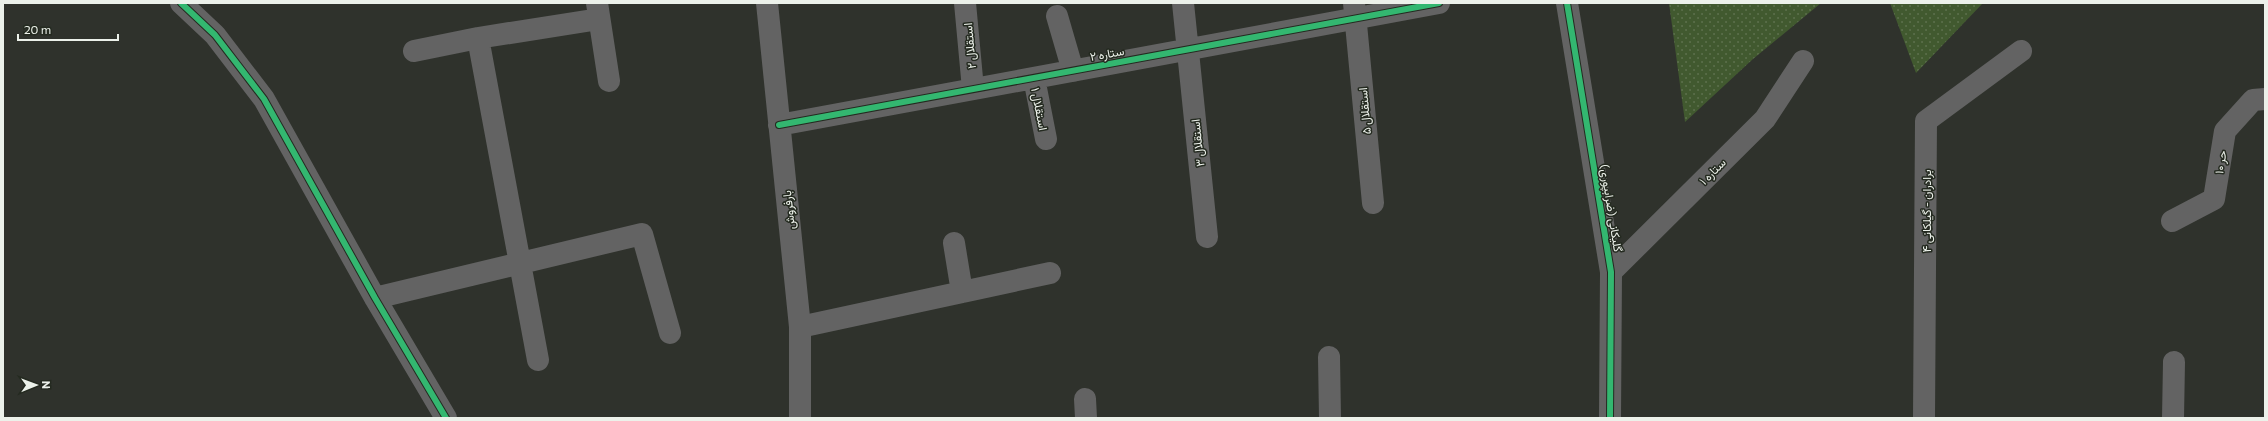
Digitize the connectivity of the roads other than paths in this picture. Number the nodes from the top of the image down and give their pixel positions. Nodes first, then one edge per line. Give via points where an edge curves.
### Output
1 (181, 3) edge
2 (767, 3) edge
3 (965, 3) edge
4 (1183, 3) edge
5 (1439, 3) edge
6 (1567, 3) edge
7 (598, 11) edge
8 (1355, 11) edge
9 (1057, 16) dead end
10 (478, 38) junction
11 (1188, 49) junction
12 (414, 51) dead end
13 (2021, 51) dead end
14 (1803, 62) dead end
15 (1073, 71) junction
16 (1034, 78) junction
17 (609, 80) dead end
18 (973, 89) junction
19 (2265, 99) edge
20 (779, 125) junction
21 (1046, 139) dead end
22 (1373, 203) dead end
23 (2172, 221) dead end
24 (1207, 237) dead end
25 (954, 243) dead end
26 (521, 263) junction
27 (1611, 272) junction
28 (1050, 273) dead end
29 (962, 292) junction
30 (375, 298) junction
31 (800, 327) junction
32 (670, 333) dead end
33 (1329, 356) dead end
34 (538, 360) dead end
35 (2174, 362) dead end
36 (446, 418) edge
37 (800, 418) edge
38 (1330, 418) edge
39 (1610, 418) edge
40 (1924, 418) edge
41 (2173, 418) edge

1 - 30 street via 215,35 264,99
2 - 20 street, بارفروش
3 - 18 street, استقلال ۲
4 - 11 street, استقلال ۳
5 - 8 street, ستاره ۲
6 - 27 street, گلیکانی (ضرابپوری)
7 - 10 street
7 - 17 street
8 - 11 street, ستاره ۲
8 - 22 street, استقلال ۵
9 - 15 street
10 - 12 street
10 - 26 street
11 - 15 street, ستاره ۲
11 - 24 street, استقلال ۳
13 - 40 street, برادران - گیلکانی ۴ via 1926,121
14 - 27 street, ستاره ۱ via 1765,119
15 - 16 street, ستاره ۲
16 - 18 street, ستاره ۲
16 - 21 street, استقلال ۱
18 - 20 street, ستاره ۲
19 - 23 street, حر ۱۰ via 2253,100 2225,131 2214,199
20 - 31 street, بارفروش
25 - 29 street
26 - 30 street
26 - 32 street via 642,234
26 - 34 street
27 - 39 street, گلیکانی (ضرابپوری)
28 - 29 street
29 - 31 street
30 - 36 street
31 - 37 street, بارفروش
33 - 38 street
35 - 41 street

